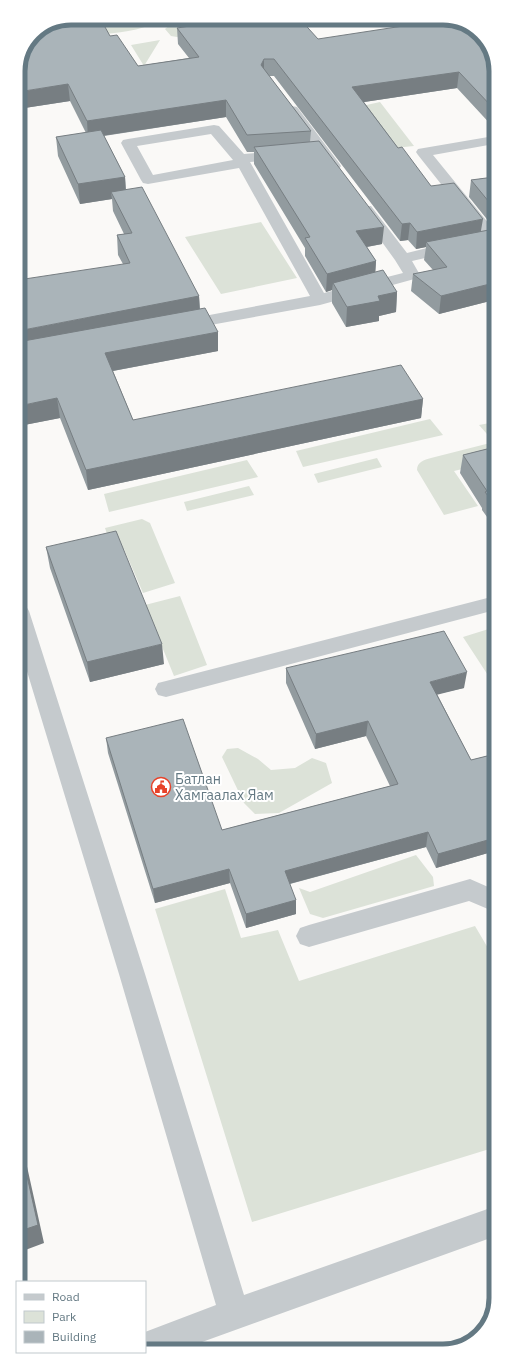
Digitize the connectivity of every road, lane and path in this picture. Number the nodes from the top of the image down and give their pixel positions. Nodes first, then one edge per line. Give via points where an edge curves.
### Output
1 (283, 98) edge
2 (489, 141) edge
3 (324, 152) junction
4 (309, 153) edge
5 (294, 154) edge
6 (341, 176) edge
7 (355, 195) edge
8 (489, 234) edge
9 (489, 241) edge
10 (403, 259) junction
11 (320, 300) junction
12 (167, 328) edge
13 (489, 606) edge
14 (25, 630) edge
15 (166, 688) dead end
16 (489, 898) edge
17 (309, 936) dead end
18 (489, 1223) edge
19 (234, 1314) junction
20 (155, 1344) edge

1 - 3 street
2 - 8 street via 423,152
3 - 4 street
3 - 6 street
5 - 11 street via 240,159 214,128 128,143 148,180 243,163
7 - 10 street
9 - 10 street
10 - 11 street via 412,275
11 - 12 street
13 - 15 street
14 - 19 street
16 - 17 street via 470,890
18 - 19 street
19 - 20 street

